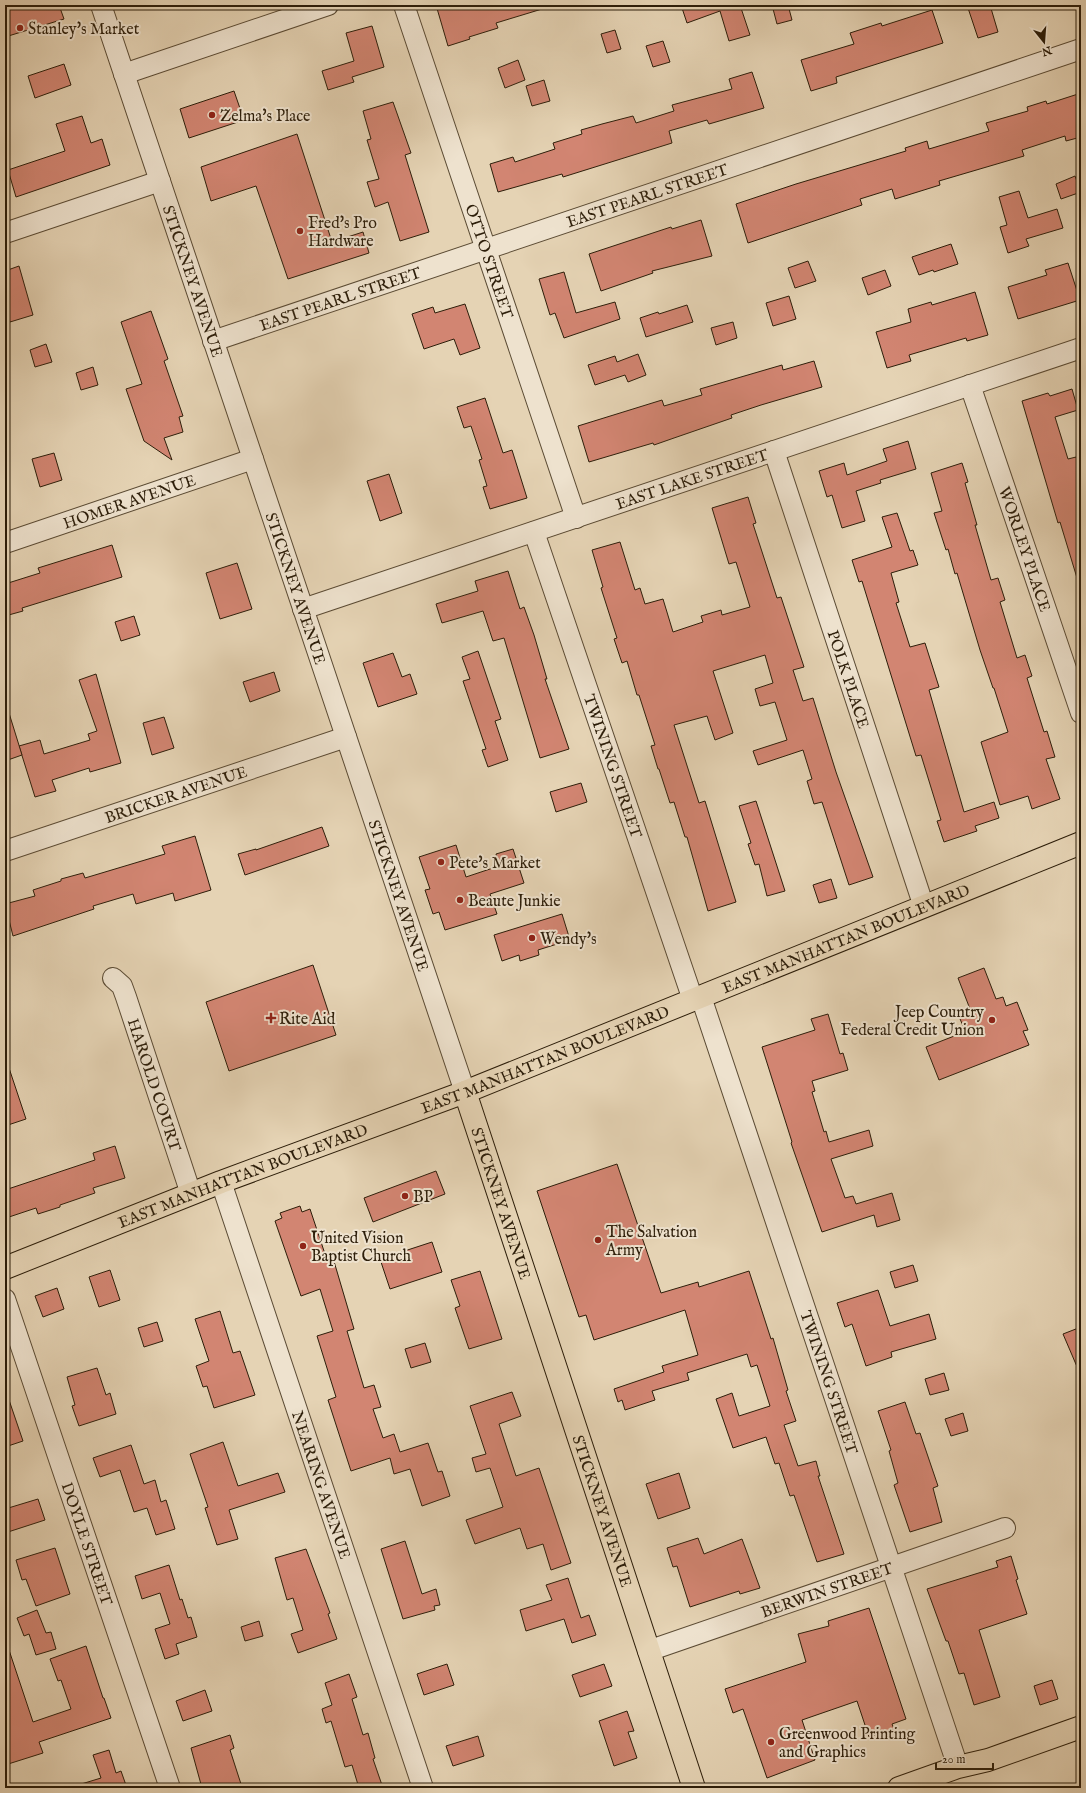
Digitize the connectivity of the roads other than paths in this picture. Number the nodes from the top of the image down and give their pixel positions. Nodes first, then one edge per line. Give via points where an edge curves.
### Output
1 (101, 5) edge
2 (328, 5) edge
3 (404, 5) edge
4 (1081, 49) edge
5 (124, 74) junction
6 (160, 181) junction
7 (5, 233) edge
8 (486, 249) junction
9 (213, 341) junction
10 (1081, 348) edge
11 (970, 385) junction
12 (774, 451) junction
13 (253, 460) junction
14 (576, 518) junction
15 (534, 532) junction
16 (5, 543) edge
17 (303, 609) junction
18 (1081, 713) edge
19 (346, 737) junction
20 (1081, 843) edge
21 (5, 852) edge
22 (924, 906) junction
23 (113, 978) dead end
24 (697, 998) junction
25 (465, 1092) junction
26 (221, 1182) junction
27 (191, 1194) junction
28 (5, 1268) edge
29 (5, 1299) edge
30 (1005, 1528) dead end
31 (891, 1568) junction
32 (648, 1651) junction
33 (1081, 1727) edge
34 (958, 1767) junction
35 (170, 1788) edge
36 (423, 1788) edge
37 (694, 1788) edge
38 (900, 1788) edge

1 - 5 street, STICKNEY AVENUE
2 - 5 street
3 - 8 street, OTTO STREET
4 - 8 street, EAST PEARL STREET
5 - 6 street, STICKNEY AVENUE
6 - 7 street
6 - 9 street, STICKNEY AVENUE
8 - 9 street, EAST PEARL STREET
8 - 14 street, OTTO STREET
9 - 13 street, STICKNEY AVENUE
10 - 11 street, EAST LAKE STREET
11 - 12 street, EAST LAKE STREET
11 - 18 street, WORLEY PLACE
12 - 14 street, EAST LAKE STREET
12 - 22 street, POLK PLACE
13 - 16 street, HOMER AVENUE
13 - 17 street, STICKNEY AVENUE
14 - 15 street, EAST LAKE STREET
15 - 17 street, EAST LAKE STREET
15 - 24 street, TWINING STREET
17 - 19 street, STICKNEY AVENUE
19 - 21 street, BRICKER AVENUE
19 - 25 street, STICKNEY AVENUE
20 - 22 main road, EAST MANHATTAN BOULEVARD
22 - 24 main road, EAST MANHATTAN BOULEVARD
23 - 27 street, HAROLD COURT via 122,986 126,997
24 - 25 main road, EAST MANHATTAN BOULEVARD
24 - 31 street, TWINING STREET
25 - 26 main road, EAST MANHATTAN BOULEVARD
25 - 32 main road, STICKNEY AVENUE
26 - 27 main road, EAST MANHATTAN BOULEVARD
26 - 36 street, NEARING AVENUE
27 - 28 main road, EAST MANHATTAN BOULEVARD
29 - 35 street, DOYLE STREET
30 - 31 street, BERWIN STREET
31 - 32 street, BERWIN STREET
31 - 34 street, TWINING STREET
32 - 37 main road, STICKNEY AVENUE
33 - 34 main road via 988,1760
34 - 38 main road

